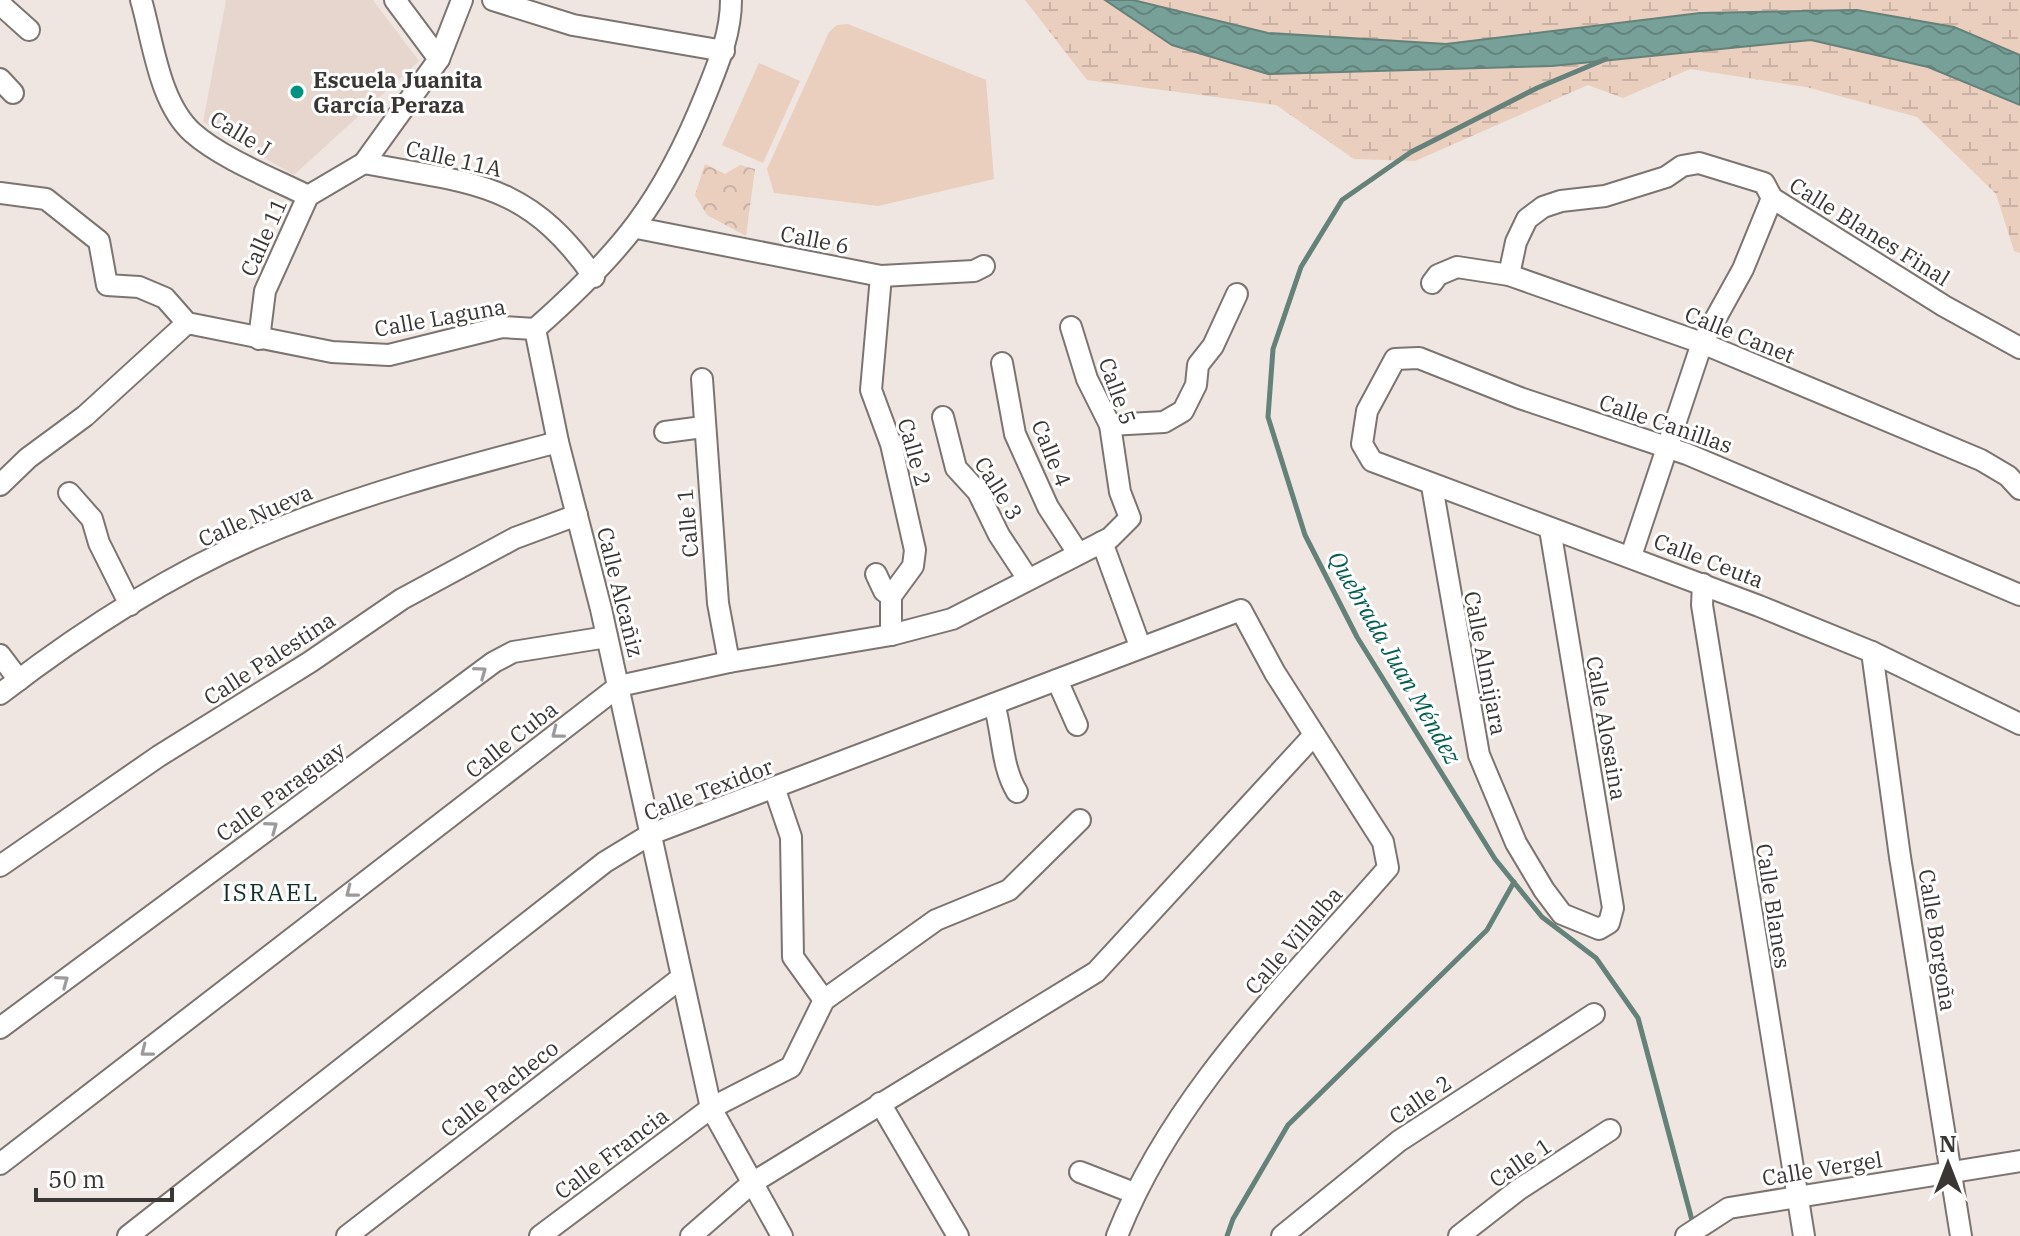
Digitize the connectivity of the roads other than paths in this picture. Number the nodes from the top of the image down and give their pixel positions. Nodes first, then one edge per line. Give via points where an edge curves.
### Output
1 (141, 0) edge
2 (395, 0) edge
3 (462, 0) edge
4 (493, 0) edge
5 (731, 0) edge
6 (0, 4) edge
7 (29, 30) dead end
8 (724, 51) junction
9 (439, 59) junction
10 (364, 163) junction
11 (0, 193) edge
12 (308, 196) junction
13 (1772, 198) junction
14 (637, 228) junction
15 (984, 266) dead end
16 (1509, 275) junction
17 (881, 276) junction
18 (594, 277) junction
19 (1432, 283) dead end
20 (1237, 294) dead end
21 (187, 323) junction
22 (1071, 327) dead end
23 (535, 329) junction
24 (259, 339) junction
25 (1702, 343) junction
26 (2020, 348) edge
27 (1002, 363) dead end
28 (702, 379) dead end
29 (943, 417) dead end
30 (1110, 425) junction
31 (703, 427) junction
32 (665, 432) dead end
33 (558, 442) junction
34 (1666, 447) junction
35 (1372, 461) joint
36 (0, 485) edge
37 (1432, 486) junction
38 (2020, 489) edge
39 (69, 493) dead end
40 (577, 515) junction
41 (1130, 518) joint
42 (1550, 529) junction
43 (1102, 542) junction
44 (1078, 553) junction
45 (1631, 556) junction
46 (876, 574) dead end
47 (1028, 579) junction
48 (1703, 584) junction
49 (2020, 595) edge
50 (891, 596) junction
51 (130, 605) junction
52 (891, 635) junction
53 (607, 637) junction
54 (1140, 646) junction
55 (1872, 652) junction
56 (0, 655) edge
57 (729, 662) junction
58 (1275, 673) joint
59 (19, 680) junction
60 (1057, 680) junction
61 (619, 686) junction
62 (0, 694) edge
63 (994, 704) junction
64 (2020, 724) edge
65 (1077, 725) dead end
66 (1314, 735) junction
67 (775, 790) junction
68 (1017, 792) dead end
69 (1080, 820) dead end
70 (651, 834) junction
71 (0, 866) edge
72 (1599, 929) joint
73 (681, 978) junction
74 (824, 1000) junction
75 (1594, 1014) dead end
76 (0, 1028) edge
77 (880, 1103) junction
78 (711, 1108) junction
79 (1610, 1130) dead end
80 (2020, 1161) edge
81 (0, 1164) edge
82 (1080, 1172) dead end
83 (1951, 1173) junction
84 (752, 1183) junction
85 (1134, 1193) junction
86 (1797, 1195) junction
87 (128, 1236) edge
88 (347, 1236) edge
89 (540, 1236) edge
90 (691, 1236) edge
91 (782, 1236) edge
92 (958, 1236) edge
93 (1117, 1236) edge
94 (1282, 1236) edge
95 (1459, 1236) edge
96 (1686, 1236) edge
97 (1804, 1236) edge
98 (1961, 1236) edge

1 - 12 street, Calle J via 169,99 192,132
2 - 9 street
3 - 9 street, Calle 11
4 - 8 street via 573,25
5 - 8 street
6 - 7 street
8 - 14 street via 677,163
9 - 10 street, Calle 11
10 - 12 street, Calle 11
10 - 18 street, Calle 11A via 492,188 531,209 569,241
11 - 21 street via 46,199 99,241 107,285 139,287 165,298
12 - 24 street, Calle 11 via 265,291
13 - 16 street, Calle Blanes Final via 1764,183 1699,163 1605,196 1561,201 1527,219
13 - 25 street via 1743,269
13 - 26 street, Calle Blanes Final
14 - 17 street, Calle 6
14 - 18 street
15 - 17 street, Calle 6 via 974,271
16 - 19 street, Calle Canet via 1457,267
16 - 25 street, Calle Canet
17 - 50 street, Calle 2 via 871,390 891,444 915,550 913,566
18 - 23 street
20 - 30 street via 1198,365 1196,385 1183,411 1164,422
21 - 24 street
21 - 36 street
22 - 30 street, Calle 5 via 1087,379
23 - 24 street, Calle Laguna via 502,327 389,355
23 - 33 street, Calle Alcañiz
25 - 34 street
25 - 38 street, Calle Canet via 1981,460
27 - 44 street, Calle 4 via 1015,434 1048,507
28 - 31 street, Calle 1
29 - 47 street, Calle 3 via 956,468 978,492
30 - 41 street, Calle 5 via 1120,492
31 - 32 street
31 - 57 street, Calle 1 via 718,603
33 - 40 street, Calle Alcañiz
33 - 51 street, Calle Nueva via 310,515 217,556
34 - 35 street, Calle Canillas via 1419,358 1395,359 1367,411 1362,444
34 - 45 street
34 - 49 street, Calle Canillas
35 - 37 street, Calle Ceuta
37 - 42 street, Calle Ceuta
37 - 72 street, Calle Almijara via 1479,755 1516,843 1562,914
39 - 51 street via 92,519
40 - 53 street, Calle Alcañiz
40 - 71 street, Calle Palestina via 515,538 402,599
41 - 43 street, Calle Cuba
42 - 45 street, Calle Ceuta
42 - 72 street, Calle Alosaina via 1613,908 1609,923
43 - 44 street, Calle Cuba
43 - 54 street
44 - 47 street, Calle Cuba
45 - 48 street, Calle Ceuta
46 - 50 street
47 - 52 street, Calle Cuba via 952,619
48 - 55 street, Calle Ceuta
48 - 86 street, Calle Blanes via 1702,605
50 - 52 street
51 - 59 street, Calle Nueva
52 - 57 street, Calle Cuba
53 - 61 street, Calle Alcañiz
76 -> 53 street, Calle Paraguay via 494,662 513,652
54 - 58 street, Calle Texidor via 1241,610
54 - 60 street, Calle Texidor
55 - 64 street, Calle Ceuta
55 - 83 street, Calle Borgoña
56 - 59 street
57 - 61 street, Calle Cuba
58 - 66 street, Calle Villalba
59 - 62 street, Calle Nueva
60 - 63 street, Calle Texidor
60 - 65 street
61 - 70 street, Calle Alcañiz
61 -> 81 street, Calle Cuba
63 - 67 street, Calle Texidor
63 - 68 street via 1007,776
66 - 77 street via 1096,972
66 - 85 street, Calle Villalba via 1383,842 1388,868 1205,1079
67 - 70 street, Calle Texidor
67 - 74 street via 791,837 793,957
69 - 74 street via 1009,890 936,920
70 - 73 street, Calle Alcañiz
70 - 87 street, Calle Texidor via 605,862
73 - 78 street, Calle Alcañiz
73 - 88 street, Calle Pacheco
74 - 78 street, Calle Francia via 791,1067
75 - 94 street, Calle 2 via 1399,1141
77 - 84 street
77 - 92 street
78 - 84 street, Calle Alcañiz
78 - 89 street, Calle Francia
79 - 95 street, Calle 1
80 - 83 street, Calle Vergel
82 - 85 street
83 - 86 street, Calle Vergel
83 - 98 street, Calle Borgoña
84 - 90 street
84 - 91 street, Calle Alcañiz
85 - 93 street, Calle Villalba
86 - 96 street, Calle Vergel via 1729,1208
86 - 97 street, Calle Blanes

